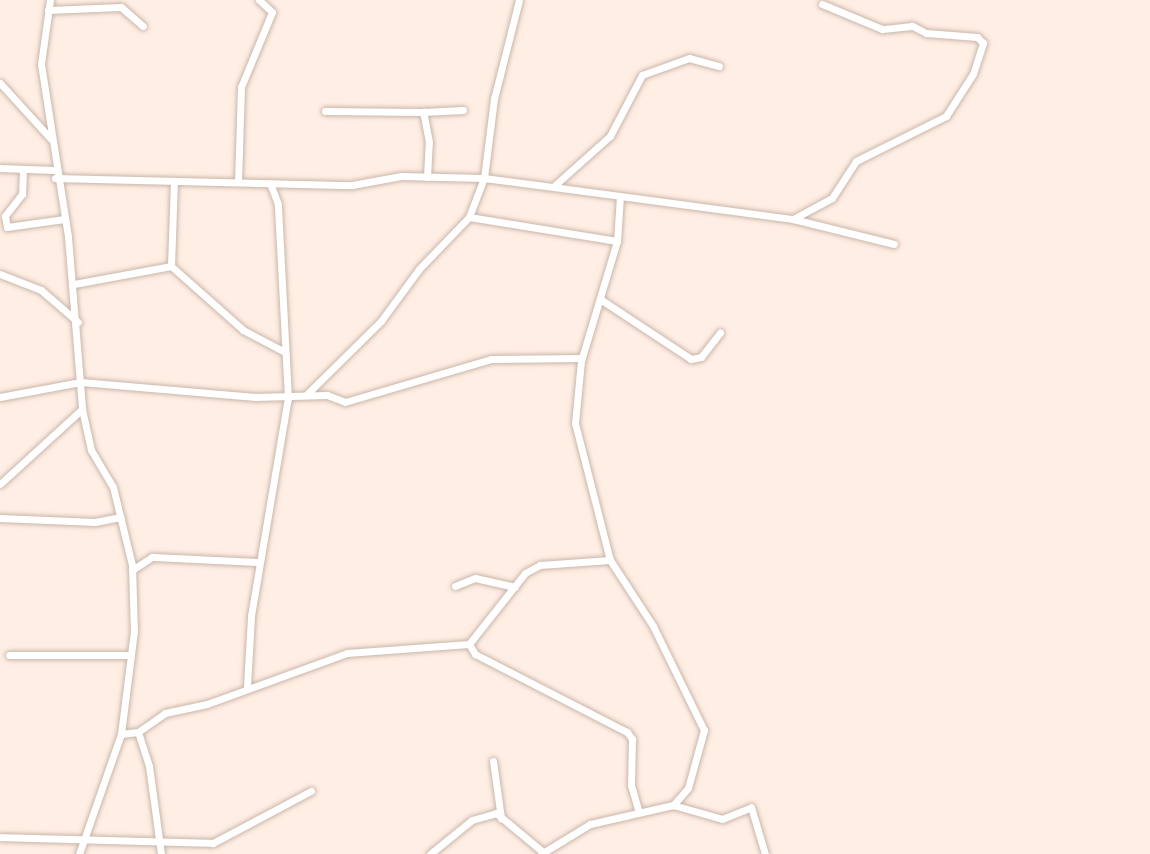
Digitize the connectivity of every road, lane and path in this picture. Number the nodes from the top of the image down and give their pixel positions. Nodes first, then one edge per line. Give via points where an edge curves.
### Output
1 (50, 0) edge
2 (259, 0) edge
3 (519, 0) edge
4 (822, 4) dead end
5 (48, 10) junction
6 (143, 26) dead end
7 (719, 66) dead end
8 (0, 83) edge
9 (463, 110) dead end
10 (324, 111) dead end
11 (423, 112) junction
12 (51, 139) junction
13 (0, 168) edge
14 (23, 169) junction
15 (55, 174) junction
16 (427, 177) junction
17 (484, 178) junction
18 (174, 181) junction
19 (238, 182) junction
20 (270, 183) junction
21 (554, 186) junction
22 (620, 196) junction
23 (469, 217) junction
24 (64, 219) junction
25 (793, 219) junction
26 (617, 241) junction
27 (894, 244) dead end
28 (171, 266) junction
29 (0, 274) edge
30 (74, 284) junction
31 (600, 299) junction
32 (78, 322) junction
33 (720, 333) dead end
34 (285, 352) junction
35 (582, 358) junction
36 (81, 382) junction
37 (304, 396) junction
38 (0, 397) edge
39 (288, 398) junction
40 (82, 409) junction
41 (0, 484) edge
42 (121, 517) junction
43 (0, 518) edge
44 (610, 560) junction
45 (259, 562) junction
46 (132, 570) junction
47 (455, 586) dead end
48 (515, 587) junction
49 (469, 644) junction
50 (131, 655) junction
51 (9, 656) dead end
52 (247, 686) junction
53 (138, 732) junction
54 (121, 734) junction
55 (493, 761) dead end
56 (311, 792) dead end
57 (673, 805) junction
58 (638, 810) junction
59 (501, 818) junction
60 (86, 836) junction
61 (0, 837) edge
62 (163, 844) junction
63 (542, 853) edge
64 (79, 854) edge
65 (161, 854) edge
66 (430, 854) edge
67 (765, 854) edge

1 - 5 street
2 - 19 street via 272,12 241,87
3 - 17 street via 494,99
4 - 25 street via 882,29 912,26 926,33 977,37 983,44 974,74 946,116 856,161 832,198
5 - 6 street via 121,7
5 - 12 street via 41,64
7 - 21 street via 689,58 642,75 610,136
8 - 12 street
9 - 11 street
10 - 11 street
11 - 16 street via 429,142
12 - 15 street
13 - 14 street
14 - 15 street
14 - 24 street via 22,194 5,216 7,228
15 - 18 street
15 - 24 street
16 - 17 street
16 - 20 street via 352,185
17 - 21 street
17 - 23 street
18 - 19 street
18 - 28 street
19 - 20 street
20 - 34 street via 278,204
21 - 22 street
22 - 25 street
22 - 26 street
23 - 26 street
23 - 37 street via 419,269 381,321
24 - 30 street
25 - 27 street
26 - 31 street
28 - 30 street
28 - 34 street via 243,330
29 - 32 street via 41,290
30 - 32 street
31 - 33 street via 691,359 701,357
31 - 35 street
32 - 36 street
34 - 39 street
35 - 37 street via 491,358 345,402 327,395
35 - 44 street via 575,423
36 - 38 street
36 - 39 street
36 - 40 street
37 - 39 street
39 - 45 street
40 - 41 street
40 - 42 street via 91,450 112,487
42 - 43 street via 95,522
42 - 46 street
44 - 48 street via 540,565
44 - 57 street via 653,626 704,730 688,788
45 - 46 street via 152,557
45 - 52 street
46 - 50 street
47 - 48 street via 475,578
48 - 49 street
49 - 52 street via 347,653
49 - 58 street via 475,654 627,732 632,739 631,785
50 - 51 street
50 - 54 street
52 - 53 street via 165,713
53 - 54 street
53 - 62 street
54 - 60 street
55 - 59 street
56 - 62 street via 213,843
57 - 58 street
57 - 67 street via 722,819 751,807
58 - 63 street via 590,824
59 - 63 street
59 - 66 street via 496,813 472,820
60 - 61 street
60 - 62 street
60 - 64 street
62 - 65 street

